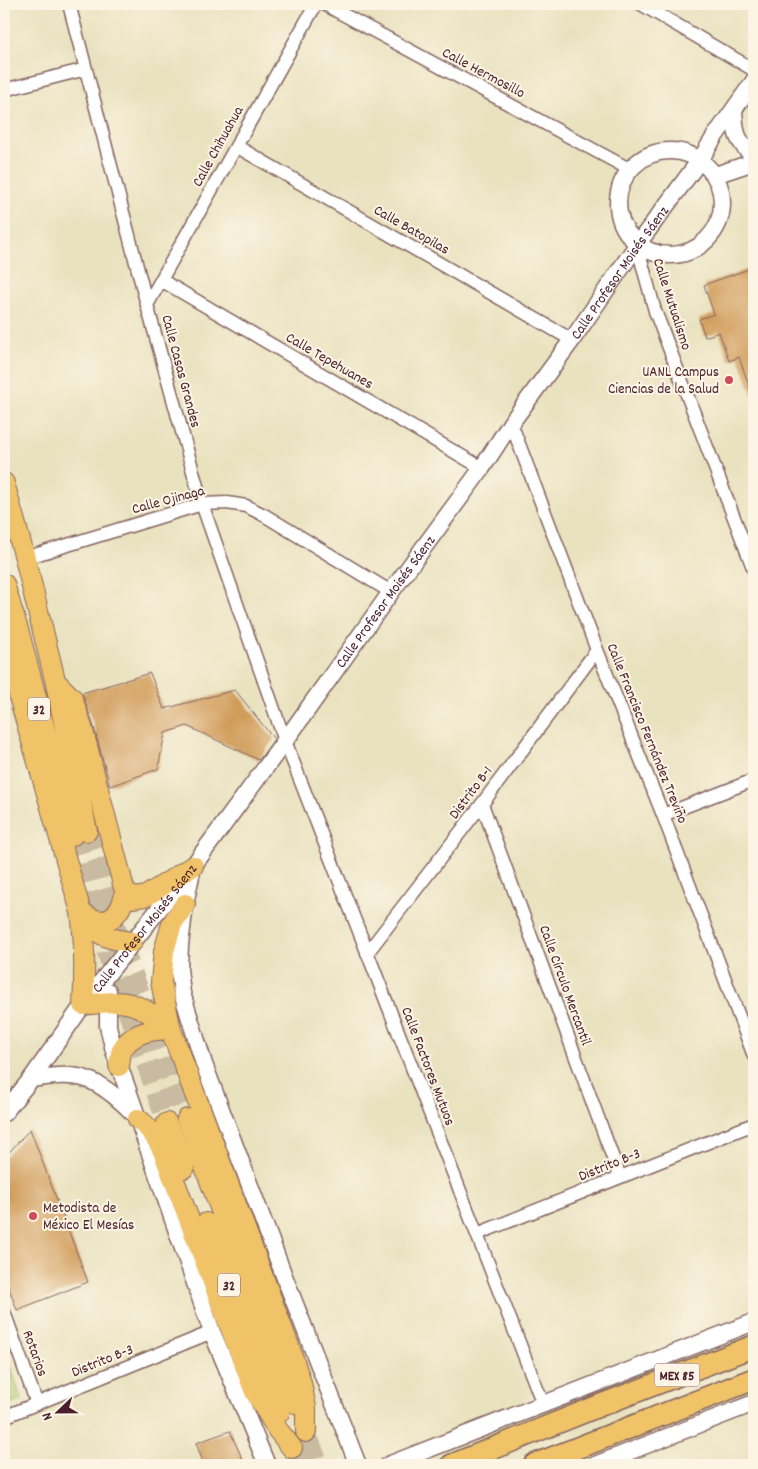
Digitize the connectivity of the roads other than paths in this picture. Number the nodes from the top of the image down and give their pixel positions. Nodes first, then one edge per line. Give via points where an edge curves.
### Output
1 (69, 4) edge
2 (316, 4) edge
3 (324, 4) edge
4 (641, 4) edge
5 (86, 69) junction
6 (754, 70) edge
7 (754, 81) edge
8 (4, 90) edge
9 (734, 110) junction
10 (236, 146) junction
11 (754, 157) edge
12 (700, 160) junction
13 (754, 162) edge
14 (629, 169) junction
15 (715, 175) junction
16 (637, 245) junction
17 (161, 280) junction
18 (147, 305) junction
19 (572, 340) junction
20 (510, 423) junction
21 (482, 468) junction
22 (4, 483) edge
23 (202, 504) junction
24 (25, 558) junction
25 (754, 570) edge
26 (4, 584) edge
27 (390, 592) junction
28 (19, 633) junction
29 (597, 650) junction
30 (55, 680) junction
31 (285, 741) junction
32 (754, 780) edge
33 (482, 804) junction
34 (663, 815) junction
35 (193, 866) junction
36 (125, 892) junction
37 (185, 904) junction
38 (81, 912) junction
39 (132, 942) junction
40 (368, 953) junction
41 (110, 972) junction
42 (108, 1002) junction
43 (82, 1005) junction
44 (171, 1030) junction
45 (754, 1056) edge
46 (204, 1064) junction
47 (119, 1066) junction
48 (31, 1078) junction
49 (4, 1113) edge
50 (138, 1119) junction
51 (187, 1119) tunnel mouth
52 (167, 1123) tunnel mouth
53 (754, 1124) edge
54 (620, 1177) junction
55 (477, 1234) junction
56 (4, 1312) edge
57 (754, 1322) edge
58 (212, 1332) junction
59 (754, 1346) edge
60 (754, 1379) edge
61 (754, 1403) edge
62 (37, 1404) junction
63 (543, 1404) junction
64 (4, 1417) edge
65 (302, 1440) junction
66 (267, 1465) edge
67 (358, 1465) edge
68 (388, 1465) edge
69 (452, 1465) edge
70 (534, 1465) edge
71 (595, 1465) edge

1 - 5 street, Calle Casas Grandes
2 - 10 street, Calle Chihuahua
3 - 14 street, Calle Hermosillo
4 - 6 street
5 - 8 street
5 - 18 street, Calle Casas Grandes
7 - 9 street, Calle Profesor Moisés Sáenz
9 - 11 street via 735,130
9 - 12 street, Calle Profesor Moisés Sáenz
10 - 17 street, Calle Chihuahua
10 - 19 street, Calle Batopilas
12 - 14 street via 670,150 641,159
12 - 15 street
12 - 16 street, Calle Profesor Moisés Sáenz
13 - 15 street
14 - 16 street via 622,181 617,209 624,228
15 - 16 street via 722,198 721,212 708,239 683,254 668,256
16 - 19 street, Calle Profesor Moisés Sáenz
16 - 25 street, Calle Mutualismo via 655,311
17 - 18 street, Calle Chihuahua
17 - 21 street, Calle Tepehuanes
18 - 23 street, Calle Casas Grandes
19 - 20 street, Calle Profesor Moisés Sáenz
20 - 21 street, Calle Profesor Moisés Sáenz
20 - 29 street, Calle Francisco Fernández Treviño
21 - 27 street, Calle Profesor Moisés Sáenz
22 - 24 main road, 32
23 - 24 street, Calle Ojinaga
23 - 27 street, Calle Ojinaga via 246,506
23 - 31 street, Calle Casas Grandes
24 - 30 main road, 32
26 - 28 main road, 32
27 - 31 street, Calle Profesor Moisés Sáenz
28 - 30 main road, 32 via 80,833
28 - 38 main road via 13,666 20,700
29 - 33 street, Distrito B-1
29 - 34 street, Calle Francisco Fernández Treviño
30 - 36 main road via 72,698 82,727
31 - 35 street, Calle Profesor Moisés Sáenz
31 - 40 street, Calle Factores Mutuos
32 - 34 street
33 - 40 street, Distrito B-1
33 - 54 street, Calle Círculo Mercantil
34 - 45 street, Calle Francisco Fernández Treviño
35 - 36 main road via 146,896 134,898
35 - 37 street
35 - 39 street, Calle Profesor Moisés Sáenz
36 - 38 main road via 121,908 106,920 95,920
37 - 44 main road via 172,924 164,951 161,982
37 - 46 street via 179,969 182,993
38 - 39 main road via 95,931 111,939
38 - 43 main road via 85,943
39 - 41 street, Calle Profesor Moisés Sáenz
40 - 55 street, Calle Factores Mutuos
41 - 42 street
41 - 43 street, Calle Profesor Moisés Sáenz
42 - 43 main road
42 - 44 main road via 136,1005 153,1014
42 - 47 street via 108,1026
43 - 48 street, Calle Profesor Moisés Sáenz
44 - 46 street
44 - 47 main road via 152,1031 132,1038 122,1050
44 - 65 main road via 301,1383 306,1408
46 - 67 street
47 - 50 street
48 - 49 street, Calle Profesor Moisés Sáenz
48 - 50 street via 59,1076 86,1079 121,1100
50 - 58 street
50 - 65 main road via 149,1128 163,1151 255,1392 277,1429
51 - 65 main road, 32
52 - 65 main road, 32
53 - 54 street, Distrito B-3
54 - 55 street, Distrito B-3
55 - 63 street, Calle Factores Mutuos
56 - 62 street, Rotarios
57 - 63 street
58 - 62 street, Distrito B-3
58 - 66 street
59 - 69 highway, MEX 85
60 - 70 highway, MEX 85
61 - 71 street
62 - 64 street, Distrito B-3
63 - 68 street

